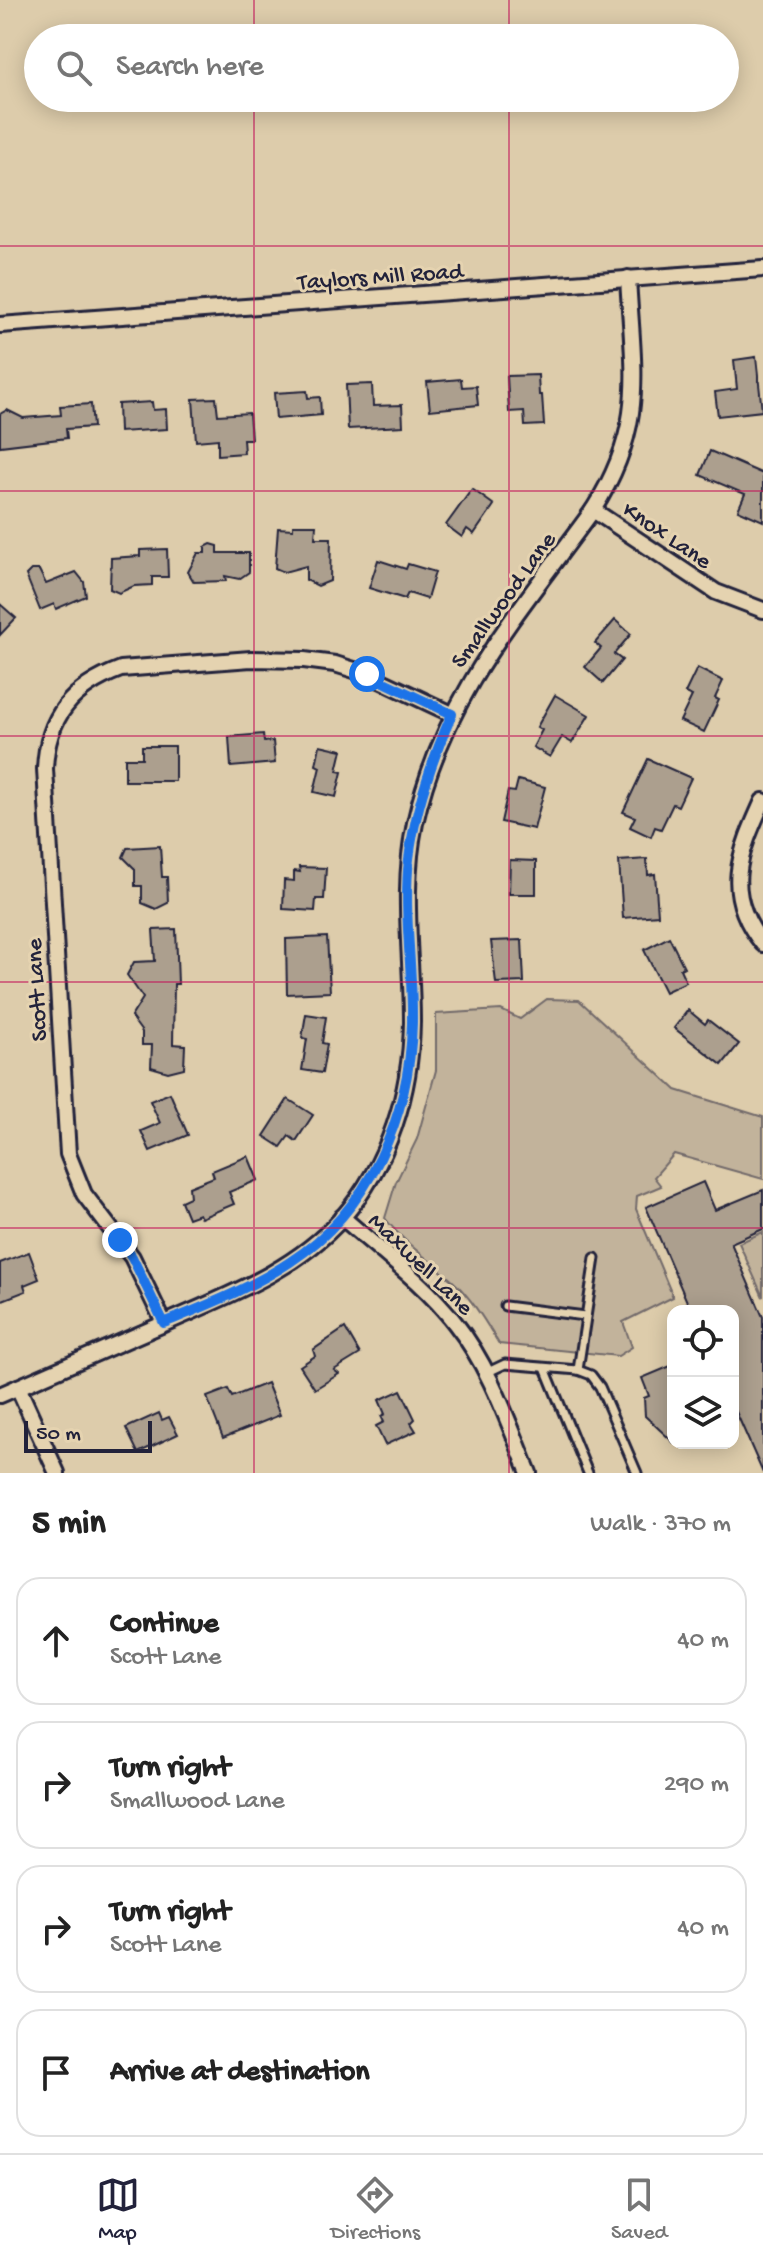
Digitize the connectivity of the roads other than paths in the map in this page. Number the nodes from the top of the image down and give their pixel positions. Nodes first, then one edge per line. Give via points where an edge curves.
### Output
1 (763, 269) edge
2 (628, 278) junction
3 (0, 325) edge
4 (593, 510) junction
5 (763, 610) edge
6 (452, 714) junction
7 (763, 801) edge
8 (763, 944) edge
9 (342, 1217) junction
10 (595, 1258) dead end
11 (505, 1306) dead end
12 (585, 1316) junction
13 (164, 1323) junction
14 (545, 1368) junction
15 (578, 1370) junction
16 (486, 1373) junction
17 (18, 1387) junction
18 (0, 1395) edge
19 (57, 1473) edge
20 (529, 1473) edge
21 (588, 1473) edge
22 (637, 1473) edge

1 - 2 street, Taylors Mill Road
2 - 3 street, Taylors Mill Road
2 - 4 street, Smallwood Lane via 632,413 621,458
4 - 5 street, Knox Lane via 716,592
4 - 6 street, Smallwood Lane via 488,653
6 - 9 street, Smallwood Lane via 430,769 409,859 412,1022 404,1095 384,1152
6 - 13 street, Scott Lane via 367,674 284,658 121,669 82,688 56,720 45,769 68,1154 84,1194 132,1257
7 - 8 street via 738,869 742,909
9 - 13 street, Smallwood Lane via 292,1261 258,1282
9 - 16 street, Maxwell Lane via 439,1304
10 - 12 lane
11 - 12 lane
12 - 15 lane
13 - 17 street, Smallwood Lane
14 - 15 lane
14 - 16 lane via 505,1364
14 - 21 lane
15 - 22 lane via 600,1387
16 - 20 street, Maxwell Lane
17 - 18 street, Smallwood Lane
17 - 19 street

